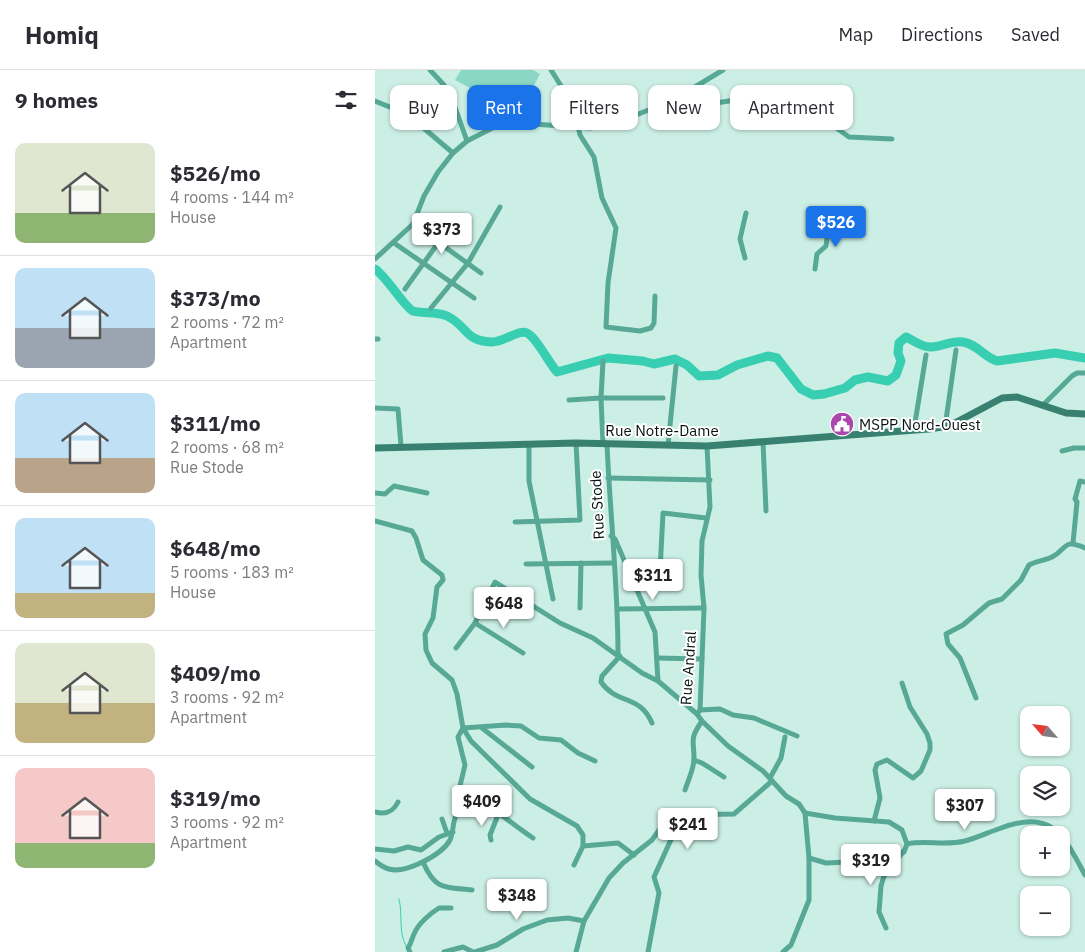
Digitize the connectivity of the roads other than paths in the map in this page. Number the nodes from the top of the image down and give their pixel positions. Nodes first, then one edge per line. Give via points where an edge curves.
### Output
1 (430, 70) edge
2 (551, 70) edge
3 (723, 70) edge
4 (560, 85) edge
5 (700, 85) edge
6 (375, 101) edge
7 (720, 102) edge
8 (551, 125) edge
9 (579, 130) edge
10 (892, 139) dead end
11 (467, 140) junction
12 (453, 153) junction
13 (499, 207) dead end
14 (746, 213) dead end
15 (829, 222) dead end
16 (413, 224) junction
17 (451, 225) dead end
18 (441, 242) junction
19 (394, 243) junction
20 (745, 258) dead end
21 (375, 259) edge
22 (468, 263) junction
23 (424, 264) junction
24 (815, 269) dead end
25 (481, 273) dead end
26 (452, 284) junction
27 (405, 289) dead end
28 (655, 296) dead end
29 (474, 298) dead end
30 (431, 308) dead end
31 (956, 350) dead end
32 (926, 355) dead end
33 (603, 361) dead end
34 (676, 366) dead end
35 (1085, 374) edge
36 (601, 398) junction
37 (663, 398) dead end
38 (569, 400) dead end
39 (1043, 405) junction
40 (375, 408) edge
41 (1085, 414) edge
42 (947, 426) junction
43 (914, 430) junction
44 (576, 442) junction
45 (763, 442) junction
46 (605, 444) junction
47 (529, 445) junction
48 (668, 445) junction
49 (401, 446) junction
50 (707, 446) junction
51 (375, 448) edge
52 (1085, 448) edge
53 (1062, 451) dead end
54 (608, 478) junction
55 (710, 480) junction
56 (1085, 482) edge
57 (375, 492) edge
58 (427, 493) dead end
59 (766, 511) dead end
60 (706, 518) junction
61 (375, 522) edge
62 (515, 522) dead end
63 (538, 522) junction
64 (611, 536) junction
65 (1073, 543) junction
66 (1085, 548) edge
67 (614, 562) junction
68 (547, 563) junction
69 (581, 563) junction
70 (525, 564) dead end
71 (676, 570) dead end
72 (660, 571) junction
73 (631, 572) junction
74 (553, 600) dead end
75 (580, 608) dead end
76 (704, 608) junction
77 (618, 609) junction
78 (646, 609) junction
79 (475, 623) junction
80 (456, 648) dead end
81 (523, 653) dead end
82 (619, 655) junction
83 (657, 658) junction
84 (703, 659) junction
85 (658, 681) junction
86 (902, 683) dead end
87 (976, 698) dead end
88 (698, 712) junction
89 (701, 721) junction
90 (652, 723) dead end
91 (463, 728) junction
92 (482, 728) junction
93 (797, 736) dead end
94 (785, 737) dead end
95 (694, 760) junction
96 (595, 761) dead end
97 (532, 767) dead end
98 (724, 778) dead end
99 (771, 780) junction
100 (460, 787) junction
101 (685, 790) dead end
102 (398, 802) dead end
103 (375, 812) edge
104 (805, 813) junction
105 (498, 815) junction
106 (442, 820) dead end
107 (669, 821) junction
108 (874, 821) junction
109 (450, 832) junction
110 (674, 833) junction
111 (696, 833) dead end
112 (533, 838) dead end
113 (491, 840) dead end
114 (907, 844) junction
115 (583, 846) junction
116 (375, 849) edge
117 (904, 852) junction
118 (634, 855) junction
119 (809, 858) junction
120 (375, 861) edge
121 (423, 862) junction
122 (573, 865) dead end
123 (1085, 875) edge
124 (472, 890) dead end
125 (451, 908) dead end
126 (584, 921) junction
127 (886, 928) dead end
128 (409, 952) edge
129 (444, 952) edge
130 (474, 952) edge
131 (576, 952) edge
132 (648, 952) edge
133 (783, 952) edge

1 - 11 street via 451,96
2 - 4 street
3 - 5 street
6 - 12 street via 407,114
7 - 10 street via 735,100 761,126 795,114 806,123 831,124 849,137
8 - 11 street via 505,122
9 - 28 street via 594,157 602,198 616,228 606,327 639,331 651,328
11 - 12 street
12 - 16 street via 423,196
13 - 22 street
14 - 20 street via 740,239
15 - 24 street via 826,246 817,254
16 - 18 street
16 - 19 street
17 - 18 street
18 - 22 street
18 - 23 street
19 - 21 street
19 - 23 street
22 - 25 street
22 - 26 street
23 - 26 street
23 - 27 street
26 - 29 street
26 - 30 street
31 - 42 street
32 - 43 street
33 - 36 street, Rue Stode
34 - 48 street
35 - 39 street via 1072,376
36 - 37 street
36 - 38 street
36 - 46 street, Rue Stode
39 - 41 street via 1066,413
39 - 42 street via 1017,397 1002,398
40 - 49 street via 398,409
42 - 43 street, Rue Notre-Dame
43 - 45 street, Rue Notre-Dame
44 - 46 street, Rue Notre-Dame
44 - 47 street, Rue Notre-Dame
44 - 63 street via 580,520
45 - 50 street, Rue Notre-Dame
45 - 59 street
46 - 48 street, Rue Notre-Dame
46 - 54 street, Rue Stode
47 - 49 street, Rue Notre-Dame
47 - 63 street via 529,481
48 - 50 street, Rue Notre-Dame
49 - 51 street, Rue Notre-Dame
50 - 55 street, Rue Andral
52 - 53 street
54 - 55 street
54 - 64 street, Rue Stode
55 - 60 street, Rue Andral via 710,507
56 - 65 street via 1080,481 1075,499
57 - 58 street via 385,494 394,486
60 - 72 street via 663,513
60 - 76 street, Rue Andral via 701,575
61 - 91 street via 412,532 423,560 443,575 424,642 432,663 452,680
62 - 63 street
63 - 68 street
64 - 67 street, Rue Stode
64 - 73 street
65 - 66 street
65 - 87 street via 1050,558 1029,565 1021,580 1002,600 989,603 963,625 946,634
67 - 69 street
67 - 77 street, Rue Stode
68 - 69 street
68 - 70 street
68 - 74 street
69 - 75 street
71 - 72 street
72 - 73 street
73 - 78 street
76 - 78 street
76 - 84 street, Rue Andral
77 - 78 street
77 - 82 street, Rue Stode
78 - 83 street via 655,632
79 - 80 street
79 - 81 street
79 - 82 street via 495,582 559,623 593,638
82 - 85 street
82 - 90 street via 601,682 606,690 642,706
83 - 84 street
83 - 85 street
84 - 88 street, Rue Andral
85 - 88 street
86 - 108 street via 910,707 927,734 930,750 921,771 913,778 887,760 877,764 875,770 881,798
88 - 89 street
88 - 93 street via 720,709 754,718
89 - 95 street via 691,743
89 - 99 street
91 - 92 street
91 - 100 street via 458,737 465,765
91 - 115 street via 471,742 530,799 577,826 583,835
92 - 96 street via 506,724 521,726 539,738 561,740 577,753
92 - 97 street
94 - 99 street via 781,758
95 - 98 street
95 - 101 street
99 - 104 street
99 - 107 street via 734,814 680,815
100 - 105 street
100 - 109 street via 462,808 456,813
102 - 103 street via 389,812
104 - 108 street
104 - 119 street
105 - 112 street
105 - 113 street
106 - 109 street
107 - 110 street
107 - 118 street
108 - 114 street via 895,824 902,830
109 - 116 street via 421,850 409,847 393,851
109 - 121 street via 449,841 443,848
110 - 111 street via 688,840
110 - 132 street via 654,876 659,894
114 - 117 street
114 - 123 street via 958,842 1026,820 1039,821 1059,831
115 - 118 street via 618,843
115 - 122 street
117 - 119 street via 888,860 826,863
117 - 127 street via 884,876 881,886 879,912
118 - 126 street via 615,870
119 - 133 street via 809,900 791,945
120 - 121 street via 389,869 399,870
121 - 124 street via 429,877 437,884
125 - 128 street via 439,908 421,924 414,933
126 - 130 street via 568,918 547,920
126 - 131 street
129 - 130 street via 463,946

